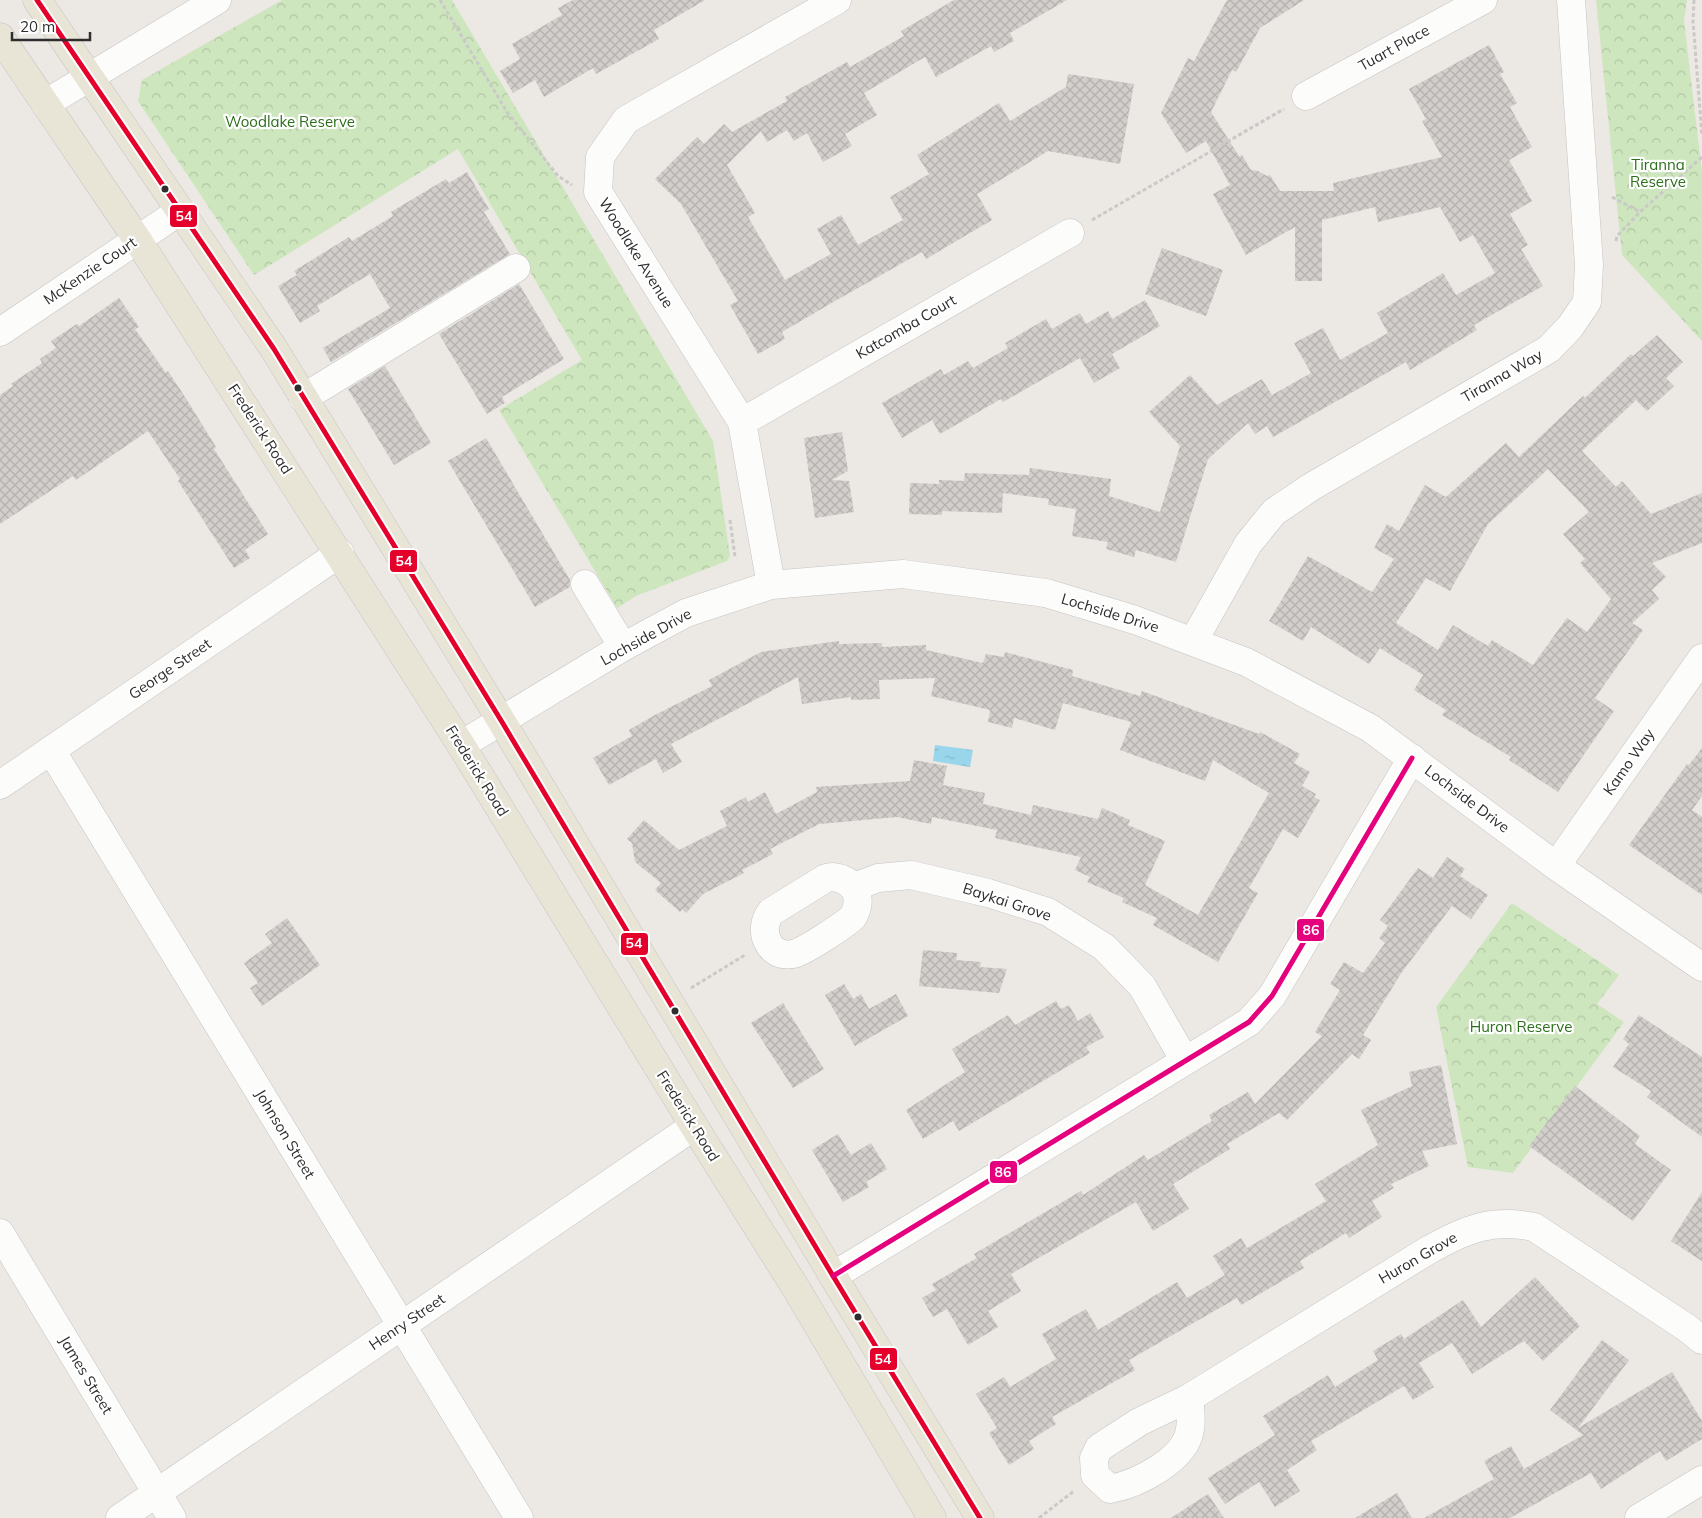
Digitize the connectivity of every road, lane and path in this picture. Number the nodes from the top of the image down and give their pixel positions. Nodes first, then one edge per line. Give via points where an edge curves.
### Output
1 (36, 0) edge
2 (218, 0) edge
3 (440, 0) edge
4 (837, 0) edge
5 (1483, 0) edge
6 (1571, 0) edge
7 (1694, 0) edge
8 (0, 37) edge
9 (88, 76) junction
10 (1306, 96) joint
11 (45, 104) junction
12 (1702, 136) edge
13 (1702, 157) edge
14 (575, 192) dead end
15 (1608, 204) dead end
16 (180, 211) junction
17 (1640, 212) junction
18 (1070, 233) joint
19 (137, 239) junction
20 (1616, 246) dead end
21 (516, 268) dead end
22 (0, 332) edge
23 (303, 398) junction
24 (742, 422) junction
25 (730, 518) dead end
26 (340, 554) junction
27 (735, 557) dead end
28 (585, 584) dead end
29 (771, 585) junction
30 (1194, 640) junction
31 (623, 647) junction
32 (1702, 658) edge
33 (502, 722) junction
34 (461, 745) junction
35 (51, 750) junction
36 (1412, 758) junction
37 (0, 785) edge
38 (1556, 866) junction
39 (854, 887) junction
40 (766, 941) junction
41 (1702, 967) edge
42 (686, 991) dead end
43 (1186, 1061) junction
44 (694, 1126) junction
45 (0, 1233) edge
46 (833, 1276) junction
47 (401, 1326) junction
48 (1702, 1340) edge
49 (1189, 1398) junction
50 (1094, 1475) junction
51 (1702, 1480) edge
52 (157, 1493) junction
53 (120, 1518) edge
54 (172, 1518) edge
55 (519, 1518) edge
56 (932, 1518) edge
57 (980, 1518) edge
58 (1039, 1518) edge
59 (1639, 1518) edge

1 - 9 main road
2 - 9 street
3 - 14 path via 507,112 537,152 558,176 572,185
4 - 24 street, Woodlake Avenue via 626,120 600,157 598,192
5 - 10 street, Tuart Place
6 - 30 street, Tiranna Way via 1589,265 1586,302 1570,327 1549,349 1311,487 1274,512 1248,544
7 - 12 path
8 - 11 main road, Frederick Road
9 - 11 street
9 - 16 main road
10 - 18 path
11 - 19 main road, Frederick Road
13 - 17 path
15 - 17 path via 1607,195
16 - 19 street, McKenzie Court
16 - 23 main road via 274,349
17 - 20 path via 1617,236
18 - 24 street, Katcomba Court
19 - 22 street, McKenzie Court
19 - 26 main road, Frederick Road
21 - 23 street
23 - 33 main road
24 - 29 street, Woodlake Avenue
25 - 27 path
26 - 34 main road, Frederick Road
26 - 35 street, George Street
28 - 31 street
29 - 30 street, Lochside Drive via 903,574 1046,593
29 - 31 street, Lochside Drive via 686,612
30 - 36 street, Lochside Drive via 1246,662 1362,724
31 - 33 street, Lochside Drive
32 - 38 street, Kamo Way
33 - 34 street, Lochside Drive
33 - 46 main road
34 - 44 main road, Frederick Road
35 - 37 street, George Street
35 - 47 street, Johnson Street
36 - 38 street, Lochside Drive
36 - 43 street via 1272,996 1249,1022
38 - 41 street, Lochside Drive
39 - 40 street via 844,879 826,878 776,908 764,923
39 - 40 street via 858,899 853,917 824,937 793,954 780,953
39 - 43 street, Baykai Grove via 878,878 911,875 988,893 1048,912 1104,947 1142,986
40 - 42 path
43 - 46 street
44 - 47 street, Henry Street
44 - 56 main road, Frederick Road via 797,1290
45 - 52 street, James Street
46 - 57 main road
47 - 52 street, Henry Street
47 - 55 street, Johnson Street
48 - 49 street, Huron Grove via 1534,1227 1486,1225 1460,1233 1427,1251
49 - 50 street, Huron Grove via 1139,1422 1099,1448 1094,1458
49 - 50 street via 1190,1430 1173,1458 1129,1485 1110,1489
50 - 58 path
51 - 59 street
52 - 53 street, Henry Street
52 - 54 street, James Street

